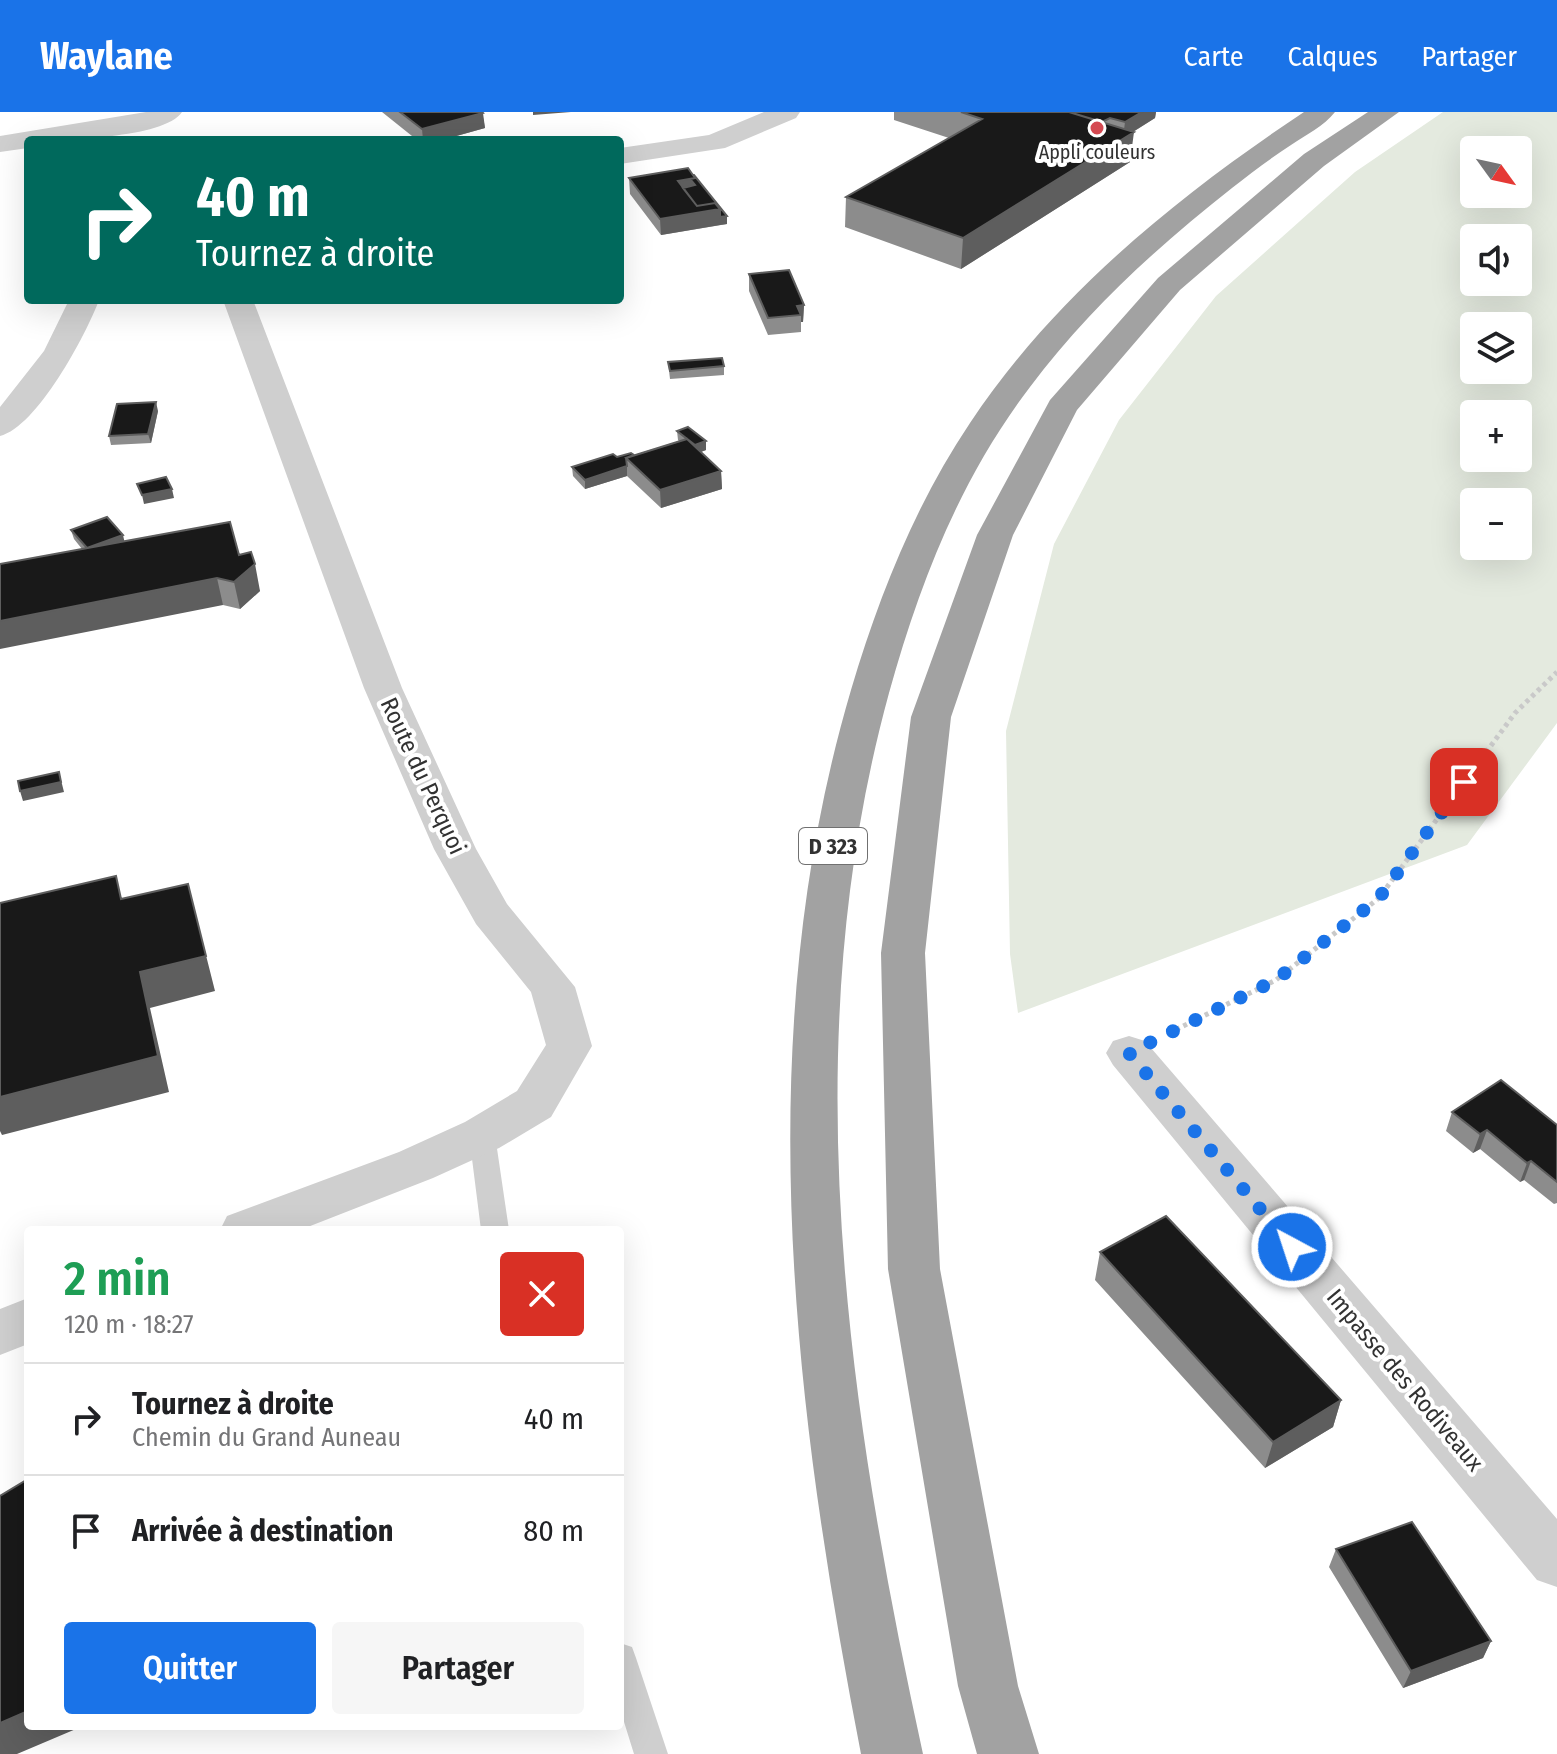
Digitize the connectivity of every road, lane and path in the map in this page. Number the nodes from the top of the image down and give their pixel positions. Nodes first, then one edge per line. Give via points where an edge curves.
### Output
1 (1322, 112) edge
2 (1386, 112) edge
3 (782, 113) edge
4 (170, 118) edge
5 (53, 136) edge
6 (24, 140) edge
7 (0, 144) edge
8 (624, 155) edge
9 (83, 304) edge
10 (239, 304) edge
11 (0, 426) edge
12 (1557, 672) edge
13 (1129, 1053) joint
14 (482, 1135) junction
15 (256, 1226) edge
16 (494, 1226) edge
17 (24, 1322) edge
18 (0, 1333) edge
19 (1557, 1561) edge
20 (624, 1670) edge
21 (651, 1754) edge
22 (892, 1754) edge
23 (1008, 1754) edge

1 - 22 highway, D 323 via 1222,181 1144,244 1037,356 985,425 937,507 902,586 867,689 837,813 822,930 813,1079 815,1231 835,1433 871,1660
2 - 23 highway via 1314,160 1169,284 1062,407 995,535 931,717 903,953 914,1269 988,1686
3 - 8 street via 715,142
4 - 5 street
6 - 7 street
9 - 11 street via 45,375
10 - 14 street, Route du Perquoi via 383,688 455,849 491,913 552,987 569,1046 534,1104
12 - 13 path via 1515,713 1379,898 1276,980
13 - 19 street, Impasse des Rodiveaux
14 - 15 street, Route du Perquoi
14 - 16 lane
17 - 18 street
20 - 21 lane

